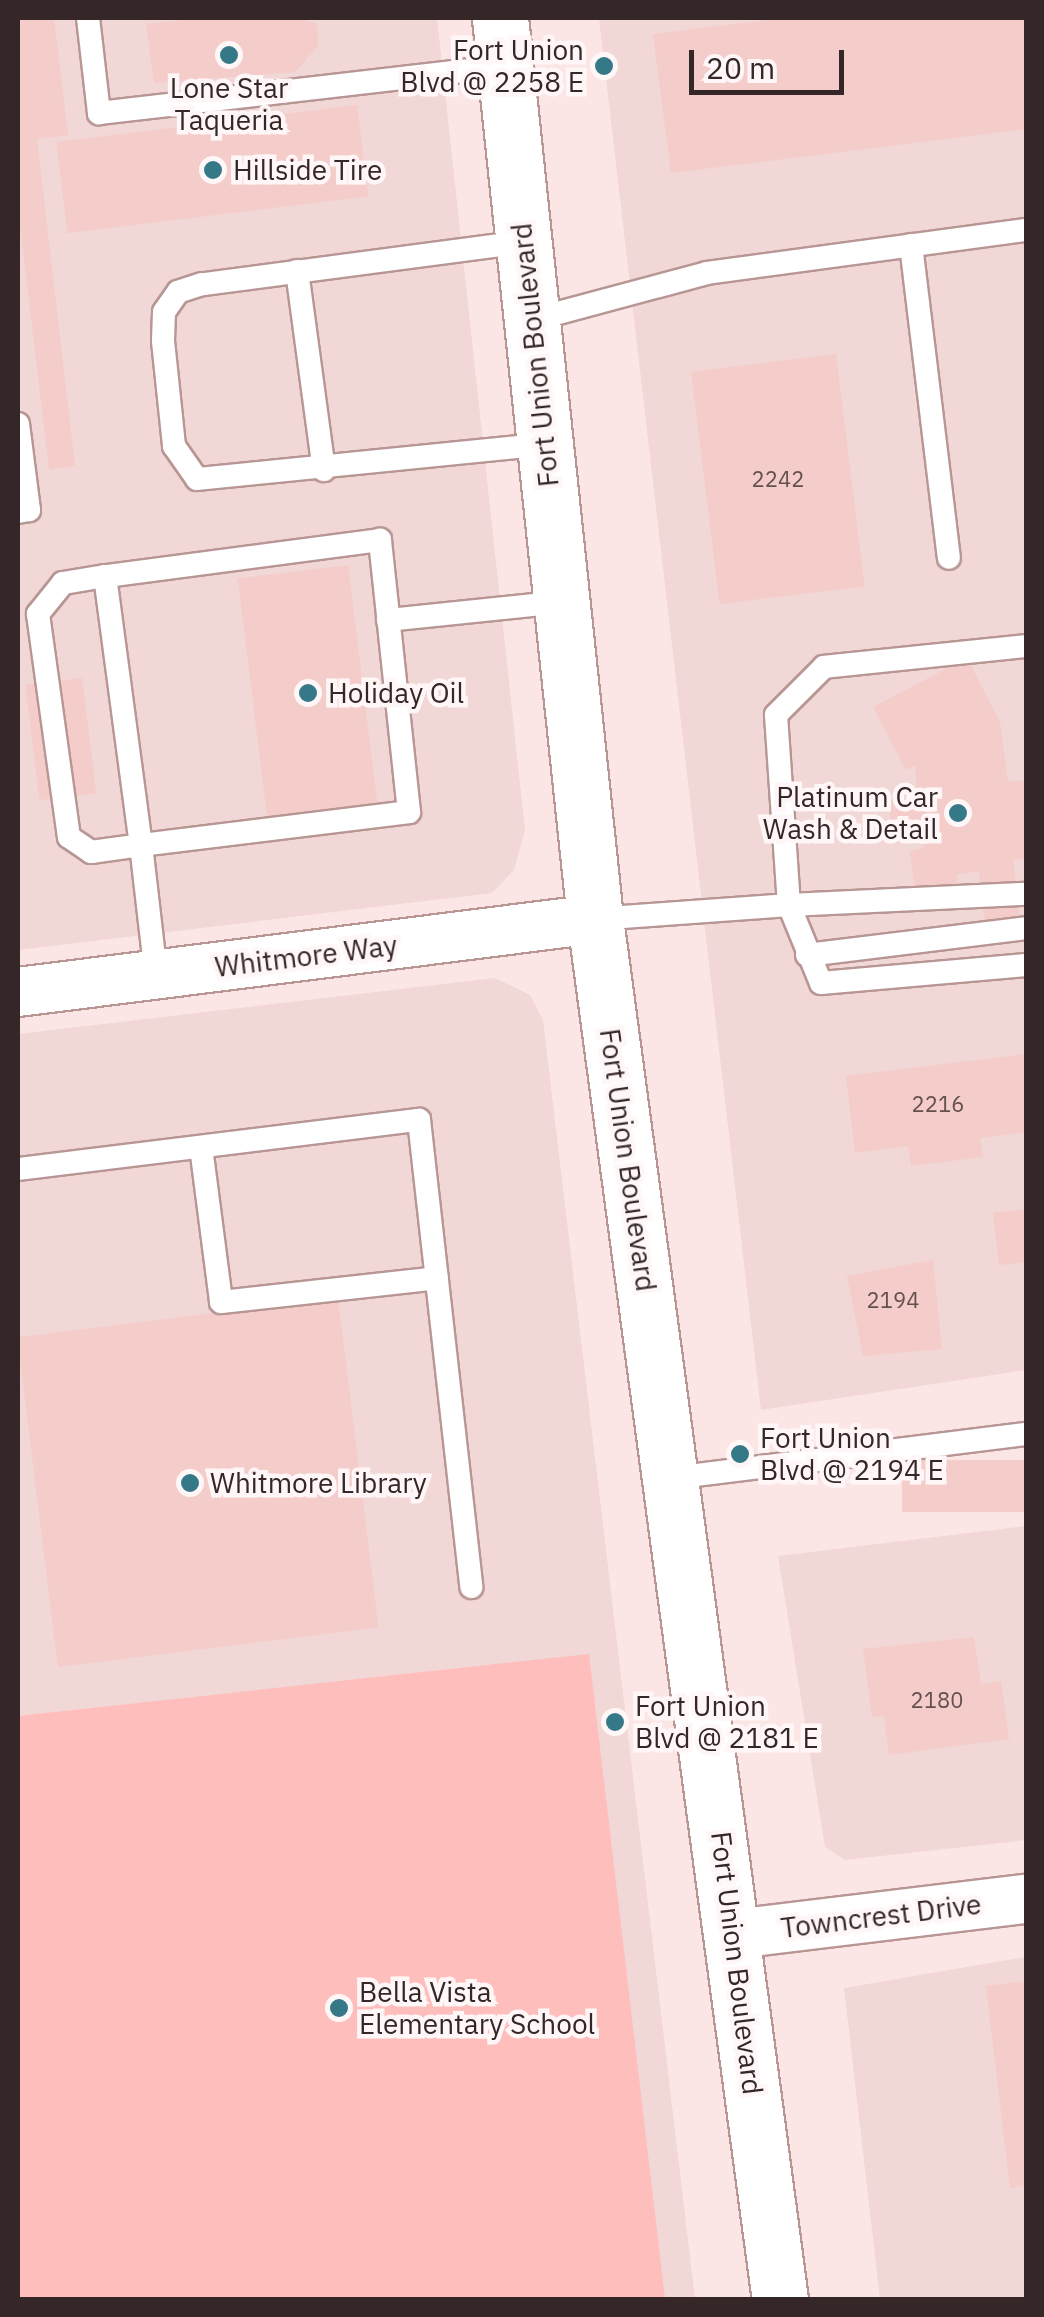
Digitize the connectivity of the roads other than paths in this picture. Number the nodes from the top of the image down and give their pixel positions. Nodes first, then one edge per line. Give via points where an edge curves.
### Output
1 (88, 18) edge
2 (503, 42) edge
3 (1026, 230) edge
4 (523, 242) junction
5 (911, 245) junction
6 (297, 271) junction
7 (532, 320) junction
8 (18, 424) edge
9 (545, 444) junction
10 (324, 470) junction
11 (18, 512) edge
12 (949, 558) dead end
13 (106, 576) junction
14 (562, 602) junction
15 (388, 620) junction
16 (1026, 646) edge
17 (141, 845) junction
18 (1026, 894) edge
19 (790, 905) junction
20 (595, 919) junction
21 (1026, 928) edge
22 (807, 955) junction
23 (1026, 965) edge
24 (156, 974) junction
25 (18, 992) edge
26 (201, 1147) junction
27 (18, 1169) edge
28 (436, 1278) junction
29 (1026, 1434) edge
30 (672, 1478) junction
31 (471, 1586) dead end
32 (1026, 1899) edge
33 (734, 1934) junction
34 (780, 2300) edge

1 - 2 lane via 100,114
2 - 4 main road, Fort Union Boulevard
3 - 5 lane
4 - 6 lane
4 - 7 main road, Fort Union Boulevard
5 - 7 lane via 707,273
5 - 12 lane
6 - 10 lane
6 - 10 lane via 178,292 164,312 163,341 174,446 197,479
7 - 9 main road, Fort Union Boulevard
8 - 11 lane via 29,510
9 - 10 lane
9 - 14 main road, Fort Union Boulevard
13 - 15 lane via 380,540
13 - 17 lane
13 - 17 lane via 63,583 38,614 69,837 91,852
14 - 15 lane
14 - 20 main road, Fort Union Boulevard
15 - 17 lane via 409,812
16 - 19 lane via 824,668 776,716
17 - 24 lane
18 - 19 lane
19 - 20 lane
19 - 22 lane
20 - 24 street, Whitmore Way
20 - 30 main road, Fort Union Boulevard
21 - 22 lane
22 - 23 lane via 822,983
24 - 25 street, Whitmore Way
26 - 27 lane
26 - 28 lane via 221,1302
26 - 28 lane via 419,1120
28 - 31 lane
29 - 30 lane
30 - 33 main road, Fort Union Boulevard
32 - 33 street, Towncrest Drive
33 - 34 main road, Fort Union Boulevard

